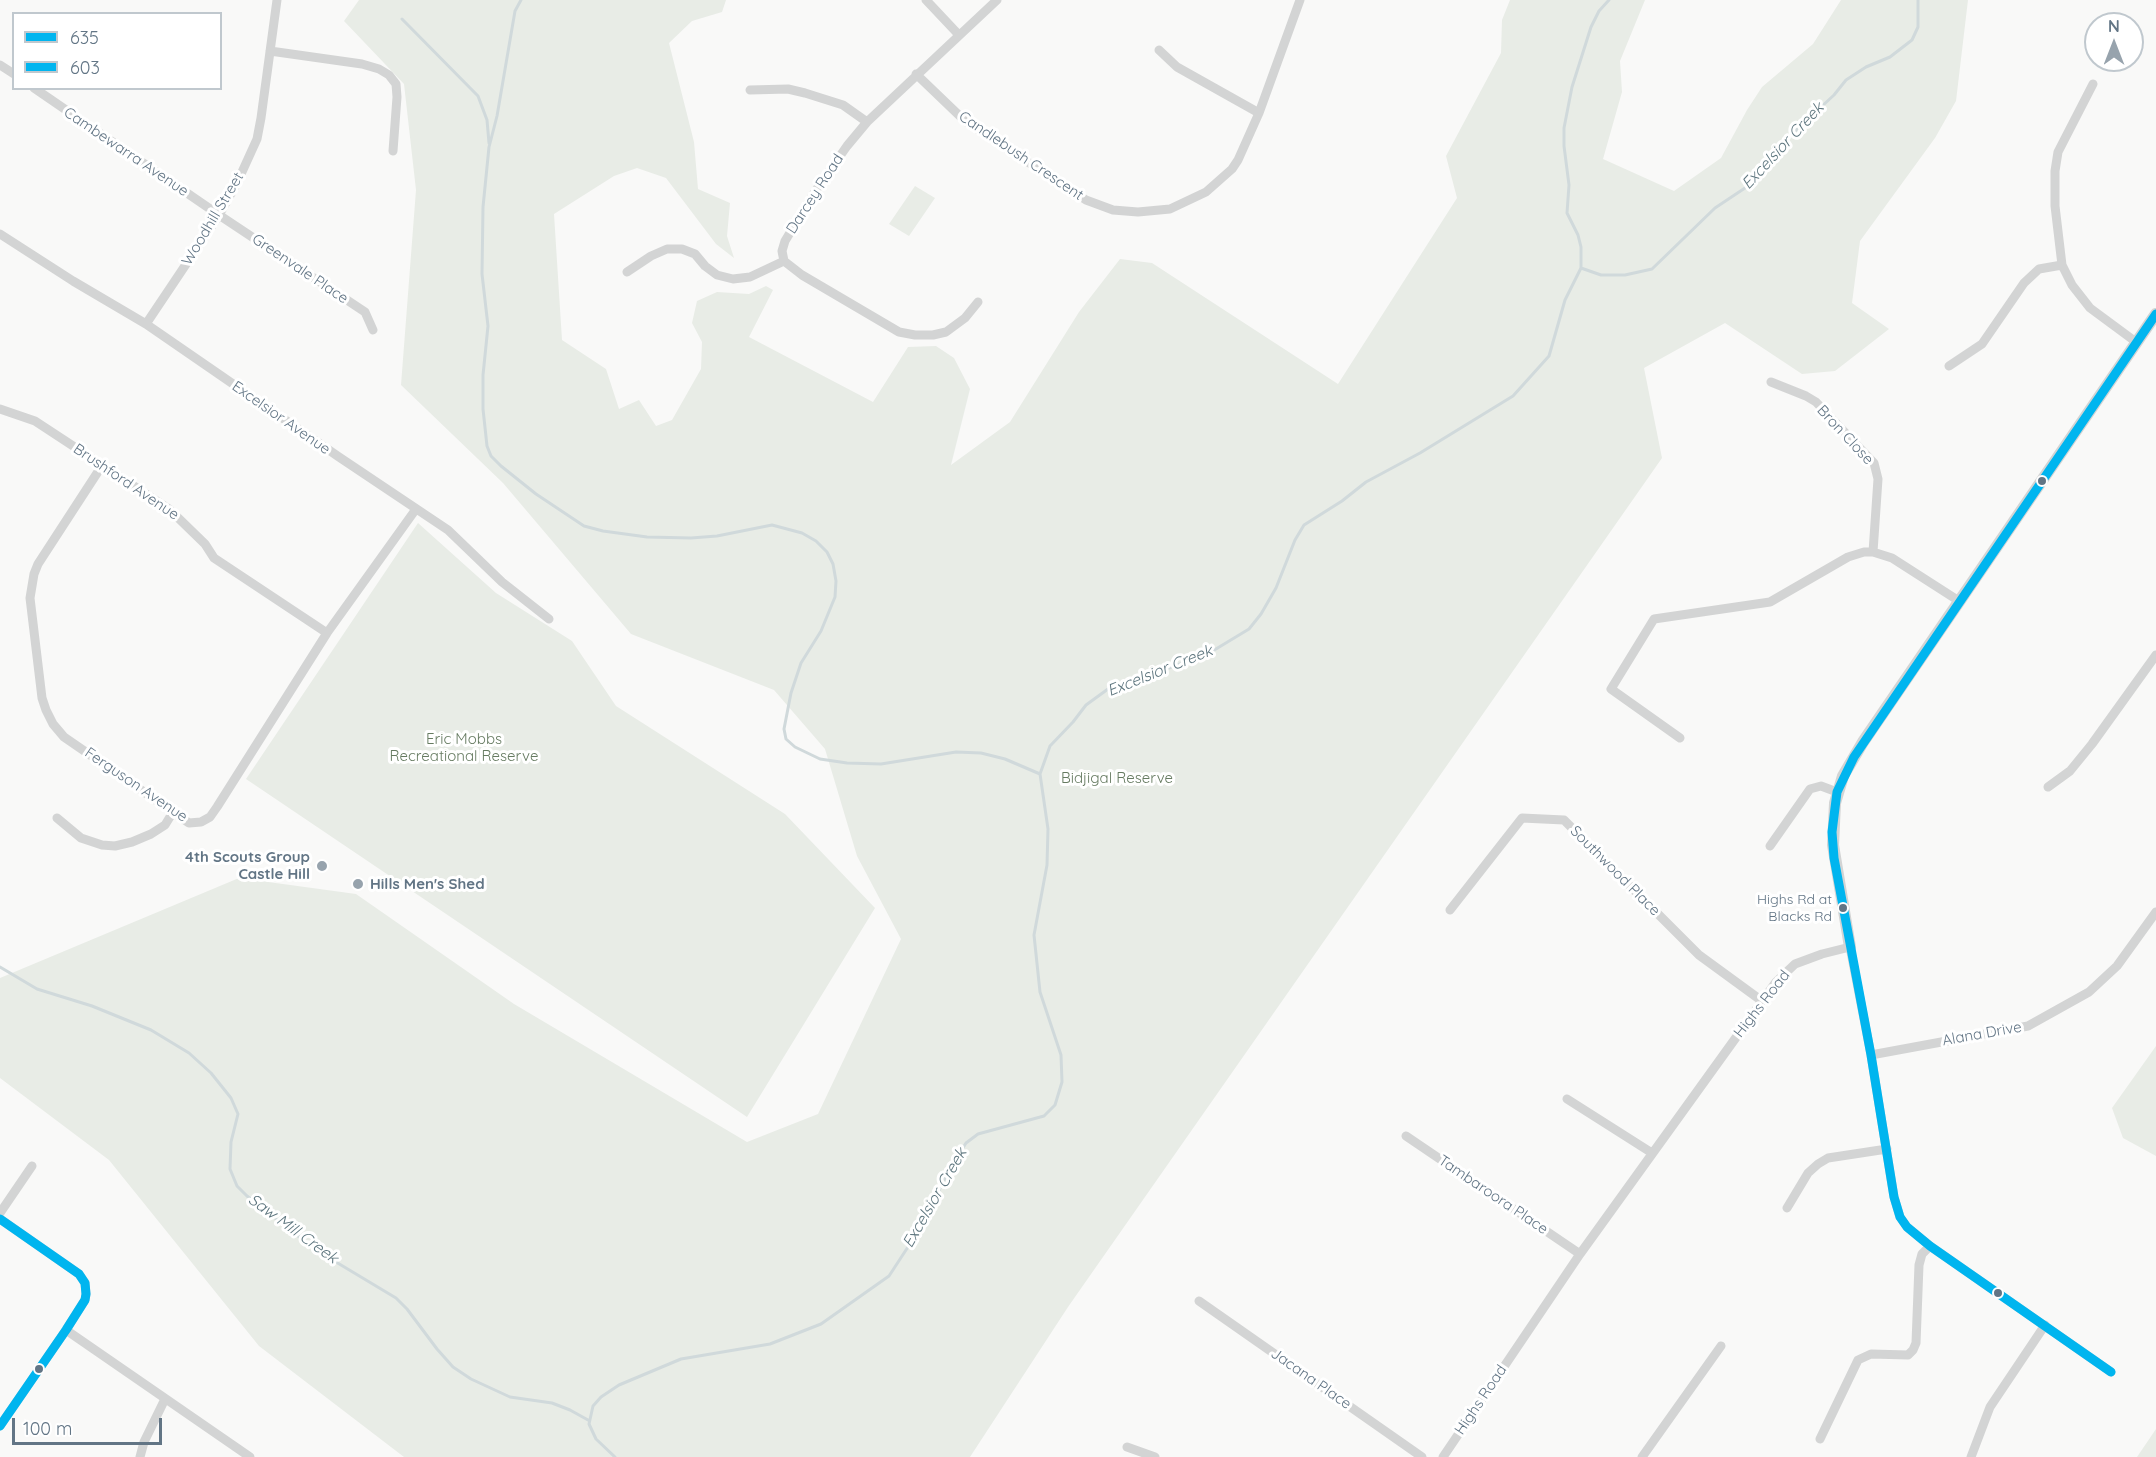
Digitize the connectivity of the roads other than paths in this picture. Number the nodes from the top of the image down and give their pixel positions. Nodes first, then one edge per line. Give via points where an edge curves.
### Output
1 (277, 0) edge
2 (926, 0) edge
3 (997, 0) edge
4 (1300, 0) edge
5 (959, 35) junction
6 (1159, 50) dead end
7 (270, 51) junction
8 (916, 74) junction
9 (2093, 84) dead end
10 (37, 90) edge
11 (750, 90) dead end
12 (1259, 113) junction
13 (867, 122) junction
14 (393, 151) dead end
15 (219, 215) junction
16 (0, 234) edge
17 (784, 261) junction
18 (2062, 265) junction
19 (627, 272) dead end
20 (978, 302) dead end
21 (2156, 314) edge
22 (146, 324) junction
23 (373, 330) dead end
24 (2136, 342) junction
25 (1949, 366) dead end
26 (1771, 382) dead end
27 (0, 409) edge
28 (103, 464) junction
29 (416, 509) junction
30 (1873, 552) junction
31 (1959, 601) junction
32 (549, 619) dead end
33 (327, 633) junction
34 (2156, 655) edge
35 (1680, 738) dead end
36 (2048, 788) dead end
37 (1837, 792) junction
38 (173, 812) junction
39 (57, 818) dead end
40 (1770, 846) dead end
41 (1450, 910) dead end
42 (2156, 912) edge
43 (1850, 947) junction
44 (1762, 1001) junction
45 (1872, 1055) junction
46 (1567, 1099) dead end
47 (1406, 1136) dead end
48 (1887, 1149) junction
49 (1652, 1153) junction
50 (32, 1166) dead end
51 (1787, 1208) dead end
52 (0, 1213) edge
53 (0, 1219) edge
54 (1930, 1246) junction
55 (1580, 1254) junction
56 (1199, 1301) dead end
57 (2045, 1325) junction
58 (66, 1330) junction
59 (1720, 1346) dead end
60 (2111, 1372) dead end
61 (165, 1400) junction
62 (0, 1426) edge
63 (1820, 1439) dead end
64 (1126, 1447) dead end
65 (140, 1457) edge
66 (250, 1457) edge
67 (1155, 1457) edge
68 (1422, 1457) edge
69 (1443, 1457) edge
70 (1642, 1457) edge
71 (1971, 1457) edge

1 - 7 street, Woodhill Street
2 - 5 street
3 - 5 street, Darcey Road
4 - 12 street, Candlebush Crescent
5 - 8 street, Darcey Road
6 - 12 street via 1177,67
7 - 14 street via 362,64 389,75 396,84 397,97
7 - 15 street, Woodhill Street via 257,139
8 - 12 street, Candlebush Crescent via 964,121 1086,200 1113,210 1170,209 1206,192 1232,169
8 - 13 street, Darcey Road
9 - 18 street via 2058,152 2055,206
10 - 15 street, Cambewarra Avenue
11 - 13 street via 788,89 805,93 843,105
13 - 17 street, Darcey Road via 814,193 785,241
15 - 22 street, Woodhill Street
15 - 23 street, Greenvale Place via 365,312
16 - 22 street, Excelsior Avenue
17 - 19 street via 750,277 733,279 717,275 695,254 666,249
17 - 20 street via 899,332 946,332
18 - 24 street via 2090,308
18 - 25 street via 2039,269 2024,283 1982,344
21 - 24 street
22 - 29 street, Excelsior Avenue
24 - 31 street
26 - 30 street, Bron Close via 1816,402 1874,463 1878,479
27 - 28 street, Brushford Avenue via 35,421
28 - 33 street, Brushford Avenue via 170,509 214,558
28 - 38 street, Ferguson Avenue via 34,574 30,598 42,698 53,724 64,737
29 - 32 street, Excelsior Avenue via 448,530 502,582
29 - 33 street, Ferguson Avenue
30 - 31 street via 1902,562
30 - 35 street via 1848,556 1770,602 1654,619 1611,689
31 - 37 street via 1854,757
33 - 38 street, Ferguson Avenue via 210,817 189,823
34 - 36 street via 2092,744 2070,771
37 - 40 street via 1821,786 1810,789
37 - 43 street via 1833,846
38 - 39 street via 165,825 151,834 115,846 91,843
41 - 44 street, Southwood Place via 1521,818 1564,820 1699,955
42 - 45 street, Alana Drive via 2117,966 2089,992 2028,1026
43 - 44 street, Highs Road via 1795,964
43 - 45 street
44 - 49 street, Highs Road
45 - 48 street
46 - 49 street
47 - 55 street, Tambaroora Place
48 - 51 street via 1828,1158 1808,1173
48 - 54 street via 1900,1217
49 - 55 street, Highs Road
50 - 52 street
53 - 58 street via 83,1279 85,1300
54 - 57 street
54 - 63 street via 1919,1265 1913,1350 1908,1355 1871,1354 1858,1360
55 - 69 street, Highs Road
56 - 68 street, Jacana Place
57 - 60 street
57 - 71 street via 1990,1407
58 - 61 street
58 - 62 street
59 - 70 street
61 - 65 street
61 - 66 street
64 - 67 street

